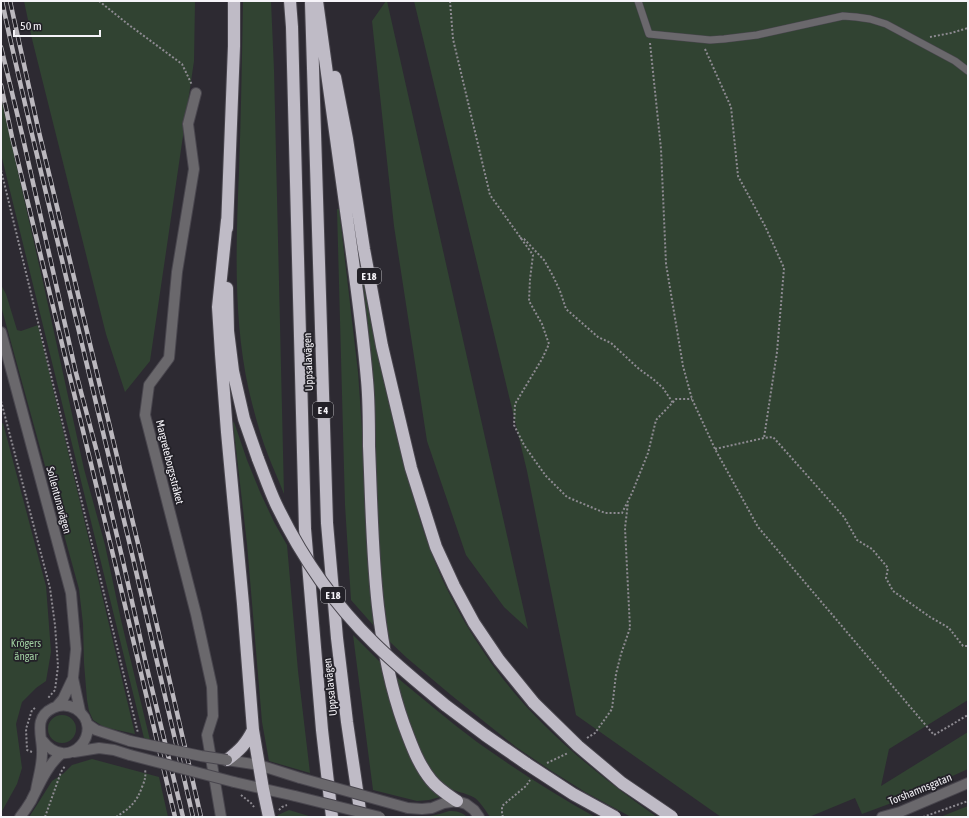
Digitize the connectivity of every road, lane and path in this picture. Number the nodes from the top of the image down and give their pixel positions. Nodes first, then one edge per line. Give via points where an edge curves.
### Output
1 (99, 1) edge
2 (234, 1) edge
3 (290, 1) edge
4 (311, 1) edge
5 (317, 1) edge
6 (321, 1) edge
7 (450, 1) edge
8 (638, 1) edge
9 (968, 28) edge
10 (649, 34) junction
11 (701, 39) junction
12 (916, 40) junction
13 (968, 71) edge
14 (196, 93) joint
15 (1, 170) edge
16 (227, 220) junction
17 (519, 237) junction
18 (1, 332) edge
19 (692, 399) junction
20 (1, 401) edge
21 (673, 403) junction
22 (764, 438) junction
23 (715, 449) junction
24 (628, 502) junction
25 (968, 646) edge
26 (73, 678) junction
27 (47, 700) dead end
28 (57, 706) junction
29 (37, 707) dead end
30 (80, 711) junction
31 (968, 715) edge
32 (87, 724) junction
33 (253, 730) junction
34 (138, 733) dead end
35 (586, 738) dead end
36 (42, 740) junction
37 (30, 751) dead end
38 (67, 756) junction
39 (227, 760) junction
40 (259, 765) junction
41 (145, 769) dead end
42 (968, 783) edge
43 (263, 789) junction
44 (36, 790) junction
45 (457, 801) junction
46 (968, 801) edge
47 (20, 817) edge
48 (45, 817) edge
49 (116, 817) edge
50 (221, 817) edge
51 (269, 817) edge
52 (332, 817) edge
53 (361, 817) edge
54 (380, 817) edge
55 (479, 817) edge
56 (615, 817) edge
57 (672, 817) edge
58 (882, 817) edge
59 (924, 817) edge

1 - 14 path via 182,64
2 - 16 highway, E 18
3 - 52 highway, Uppsalavägen / E 4 via 305,529
4 - 53 highway, Uppsalavägen / E 4 via 326,523 346,714
5 - 45 highway via 367,381 373,554 385,654 391,685 413,750 432,782
6 - 57 highway, E 18, bridge via 382,346 411,468 436,547 474,623 499,660 534,703 578,746 622,783
7 - 17 path via 453,39 490,195
8 - 10 lane
9 - 12 path
10 - 11 lane
10 - 19 path via 661,149 666,264 683,366
11 - 12 lane via 757,35 843,16 886,24
11 - 22 path via 730,107 738,176 784,268 777,352
12 - 13 lane
14 - 50 street, Margreteborgsstråket via 188,124 194,169 178,272 169,358 149,385 145,415 212,687 213,716 208,735
15 - 34 path
16 - 33 highway via 218,307 226,432
16 - 56 highway, E 18, bridge via 228,330 233,371 244,420 276,504 318,576 346,613 409,675 485,735 527,764
17 - 21 path via 544,260 554,276 566,309 598,338 611,343 663,388
17 - 24 path via 533,255 529,301 542,324 549,344 515,404 514,425 524,445 546,476 567,497 605,513 622,513
18 - 26 street, Sollentunavägen via 71,593 76,649
19 - 21 path via 676,399
19 - 23 path
20 - 27 path via 50,588 58,666 55,690
21 - 24 path via 656,420 648,453
22 - 23 path
22 - 25 path via 773,437 844,517 857,540 872,549 888,568 886,578 893,591 949,628 963,646
23 - 31 path via 758,527 934,734
24 - 35 path via 625,528 630,628 616,674 612,709 595,734
26 - 28 street, Sollentunavägen
26 - 30 street, Sollentunavägen
28 - 30 street via 66,705
28 - 36 street, Sollentunavägen via 50,709 40,723
29 - 37 path via 32,710 26,729
30 - 32 street, Sollentunavägen
32 - 38 street, Sollentunavägen via 88,731 82,745
32 - 39 street, bridge via 96,730 130,741
33 - 39 highway via 241,749
33 - 40 highway
36 - 38 street via 47,747
36 - 44 street, Sollentunavägen
38 - 43 street, bridge via 99,748 114,750
38 - 44 street, Sollentunavägen via 53,761
38 - 48 path
39 - 40 street
40 - 43 highway
40 - 45 street, bridge via 408,808 432,808
41 - 49 path via 146,776 138,798
42 - 58 street, Torshamnsgatan
43 - 51 highway
43 - 54 street, bridge
44 - 47 street, Sollentunavägen
45 - 55 street via 466,804
46 - 59 path

